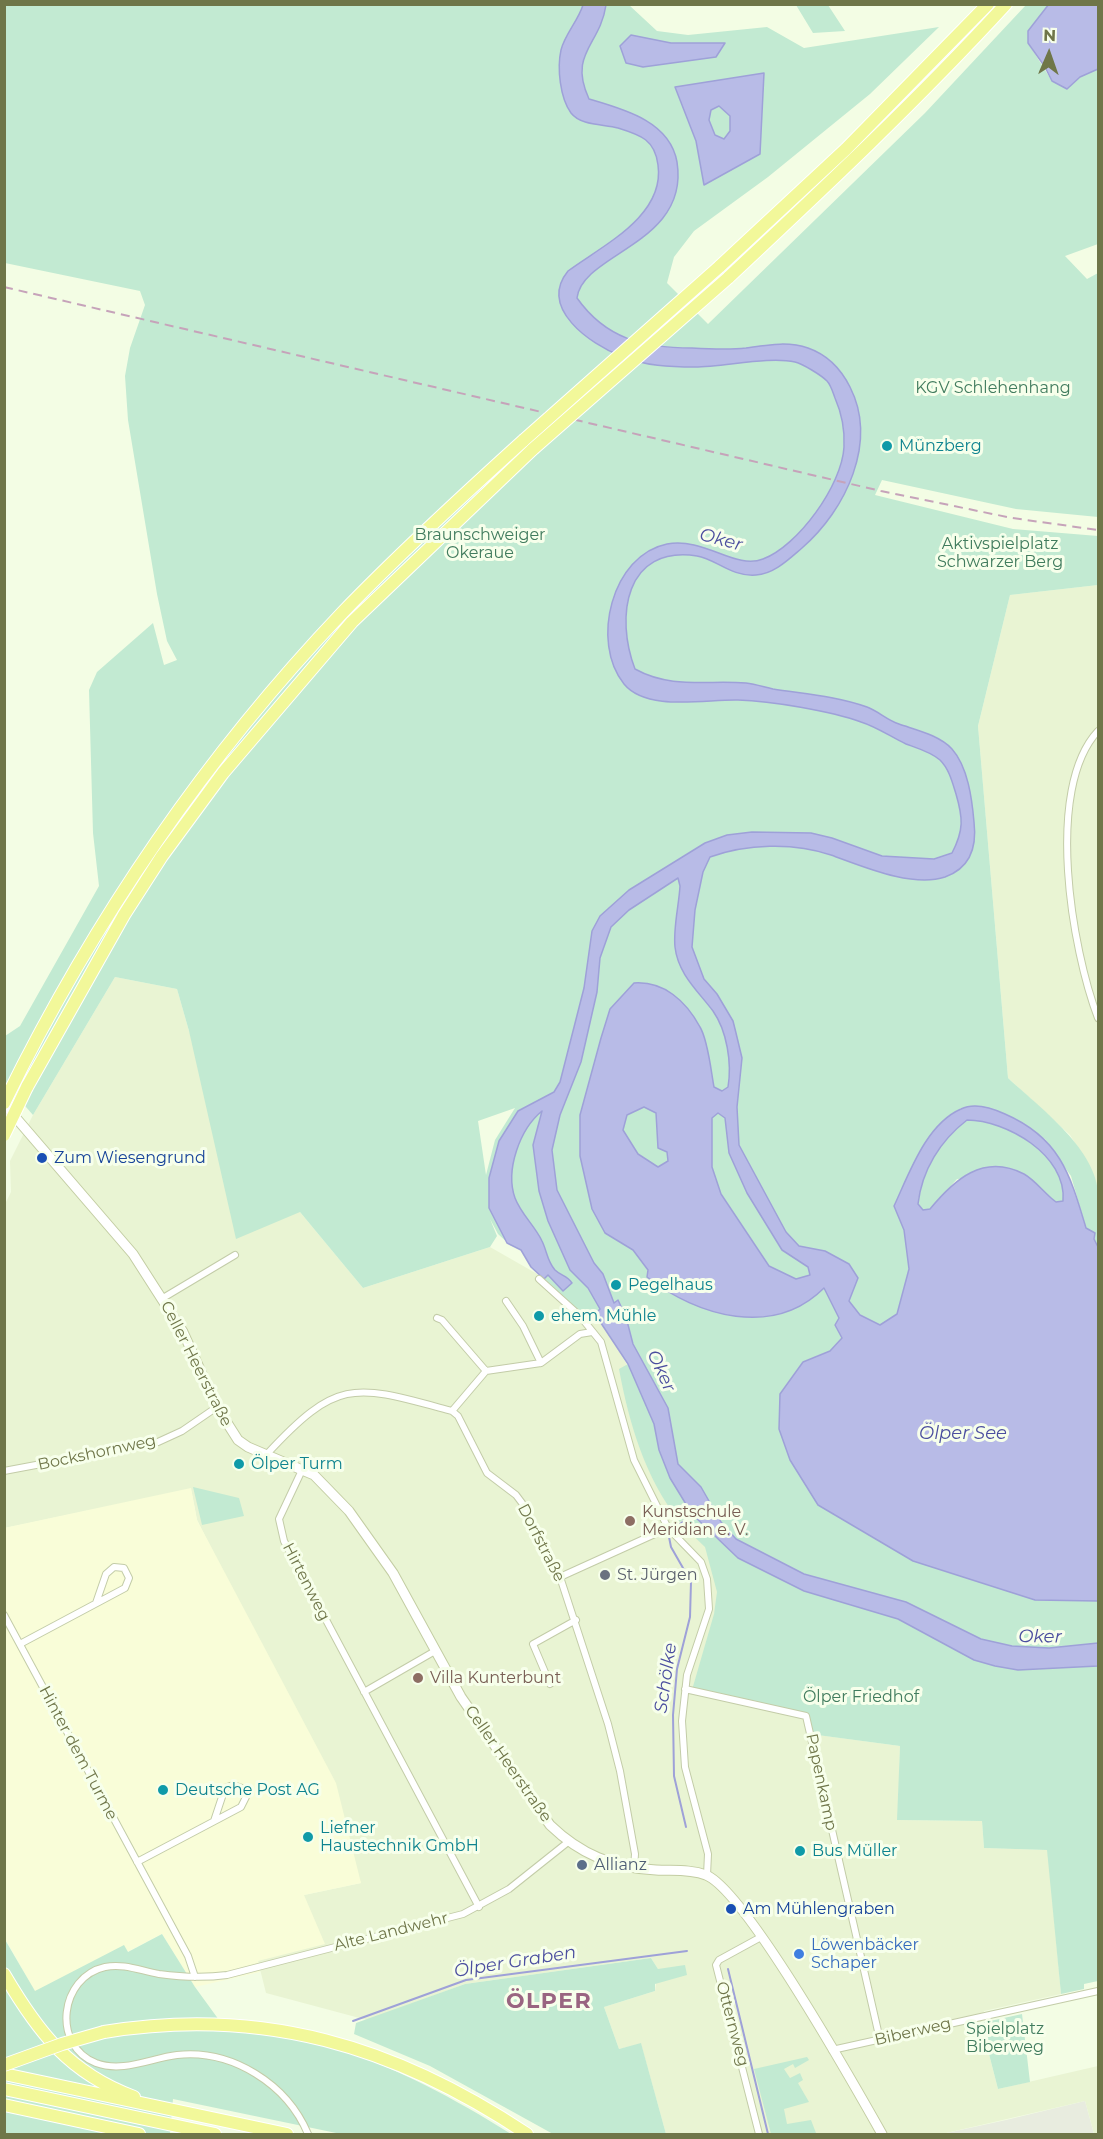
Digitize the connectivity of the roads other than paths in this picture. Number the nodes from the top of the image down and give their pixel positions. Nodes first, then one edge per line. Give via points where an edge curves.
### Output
1 (988, 4) edge
2 (1006, 4) edge
3 (1098, 731) edge
4 (1098, 1018) edge
5 (4, 1104) edge
6 (4, 1135) edge
7 (235, 1255) dead end
8 (539, 1279) dead end
9 (163, 1298) junction
10 (506, 1301) dead end
11 (437, 1318) dead end
12 (592, 1332) junction
13 (541, 1363) junction
14 (486, 1371) junction
15 (217, 1407) junction
16 (452, 1411) junction
17 (267, 1454) junction
18 (303, 1468) junction
19 (4, 1472) edge
20 (669, 1528) junction
21 (560, 1577) junction
22 (96, 1603) junction
23 (4, 1615) edge
24 (576, 1620) junction
25 (20, 1644) junction
26 (435, 1652) junction
27 (550, 1684) dead end
28 (685, 1689) junction
29 (364, 1692) junction
30 (214, 1821) junction
31 (568, 1842) junction
32 (137, 1862) junction
33 (634, 1868) junction
34 (707, 1875) junction
35 (479, 1907) junction
36 (761, 1937) junction
37 (4, 1974) edge
38 (195, 1977) junction
39 (1098, 1991) edge
40 (880, 2040) junction
41 (832, 2050) junction
42 (4, 2065) edge
43 (4, 2074) edge
44 (4, 2089) edge
45 (4, 2105) edge
46 (172, 2111) junction
47 (139, 2134) edge
48 (215, 2134) edge
49 (287, 2134) edge
50 (308, 2134) edge
51 (527, 2134) edge
52 (759, 2134) edge
53 (882, 2134) edge

1 - 5 highway, bridge via 846,149 430,526 343,613 212,765 110,910
2 - 6 highway, bridge via 856,159 728,278 532,450 368,607 295,686 223,773 162,856 124,915
3 - 4 street via 1081,756 1073,784 1068,859 1078,950
5 - 9 main road, Celler Heerstraße via 133,1254
7 - 9 street
8 - 12 street
9 - 15 main road, Celler Heerstraße
10 - 13 street
11 - 14 street
12 - 13 street via 580,1334
12 - 20 street via 605,1351 633,1460
13 - 14 street
14 - 16 street
15 - 17 main road, Celler Heerstraße via 237,1440
15 - 19 street, Bockshornweg via 158,1442
16 - 17 street via 377,1393 341,1394 309,1411
16 - 21 street, Dorfstraße via 463,1423 487,1473 522,1503
17 - 18 main road, Celler Heerstraße
18 - 26 main road, Celler Heerstraße via 329,1488 379,1551
18 - 29 street, Hirtenweg via 279,1519 279,1528
20 - 21 street
20 - 28 street via 700,1562 708,1593 706,1621
21 - 24 street, Dorfstraße
22 - 22 street via 125,1588 129,1578 124,1568 114,1567 106,1574
22 - 25 street
23 - 25 street, Hinter dem Turme
24 - 27 street via 532,1644
24 - 33 street, Dorfstraße via 620,1771
25 - 32 street, Hinter dem Turme
26 - 29 street
26 - 31 main road, Celler Heerstraße via 461,1697 550,1825
28 - 34 street via 682,1721 686,1767 708,1854
28 - 40 street, Papenkamp via 806,1716
29 - 35 street, Hirtenweg
30 - 30 street via 241,1807 246,1797 242,1788 225,1788
30 - 32 street
31 - 33 main road, Celler Heerstraße via 599,1859
31 - 35 street, Alte Landwehr via 509,1889
32 - 38 street, Hinter dem Turme via 188,1956
33 - 34 main road, Celler Heerstraße
34 - 36 main road via 733,1897
35 - 38 street, Alte Landwehr via 227,1975
36 - 41 main road
36 - 52 street, Otternweg via 716,1965
37 - 46 highway via 36,2025 73,2064 119,2092
38 - 50 street, Alte Landwehr via 118,1966 95,1970 70,1994 65,2015 68,2032 86,2057 108,2066 177,2055 214,2056 252,2072 281,2093
39 - 40 street, Biberweg
40 - 41 street, Biberweg
41 - 53 main road
42 - 51 highway, bridge via 104,2032 143,2026 262,2026 328,2039 424,2075
43 - 46 highway
44 - 48 highway
45 - 47 highway
46 - 49 highway

